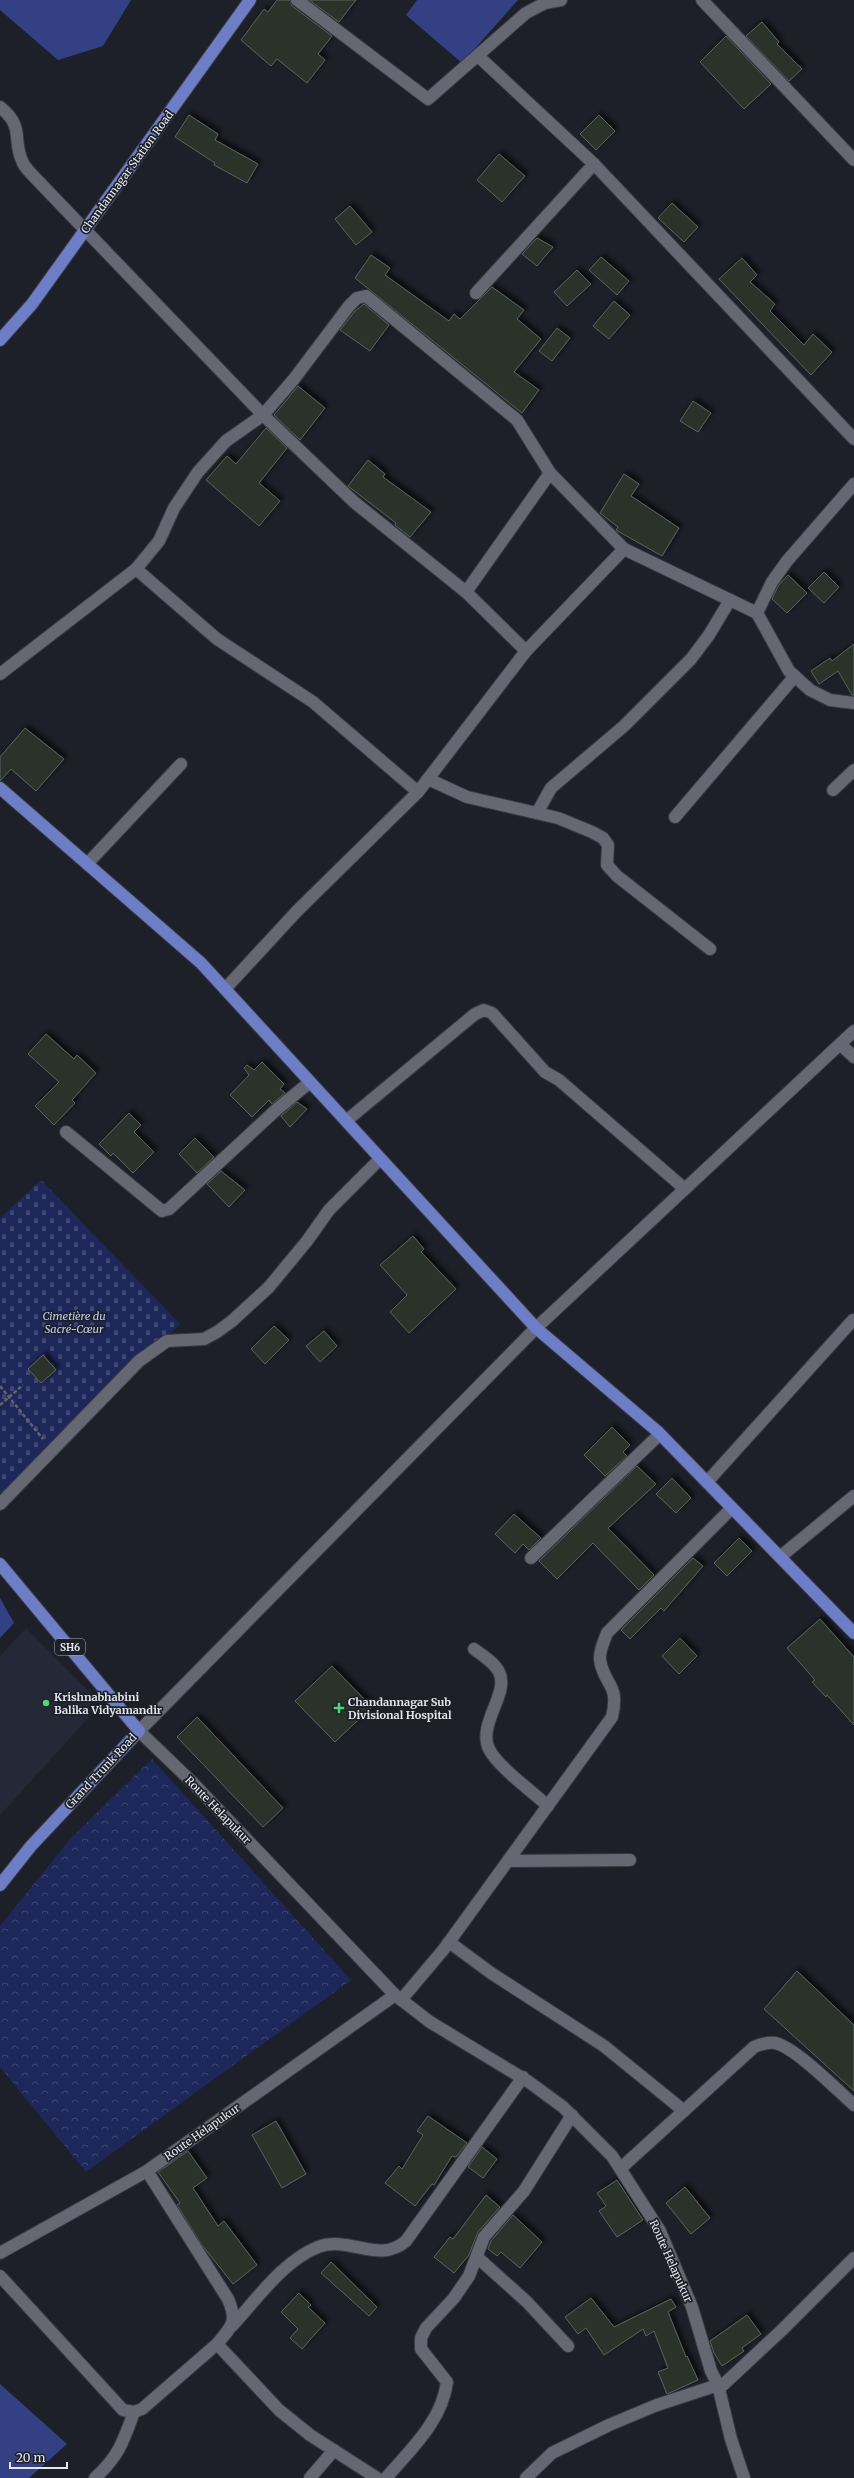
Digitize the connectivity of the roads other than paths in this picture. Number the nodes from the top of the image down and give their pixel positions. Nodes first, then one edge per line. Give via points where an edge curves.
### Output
1 (250, 0) edge
2 (297, 0) edge
3 (561, 0) edge
4 (702, 0) edge
5 (478, 56) junction
6 (0, 107) edge
7 (854, 160) edge
8 (594, 164) junction
9 (86, 230) junction
10 (476, 293) dead end
11 (0, 340) edge
12 (263, 414) junction
13 (854, 439) edge
14 (550, 473) junction
15 (854, 484) edge
16 (624, 549) junction
17 (136, 569) junction
18 (466, 592) junction
19 (730, 600) junction
20 (758, 613) junction
21 (526, 651) junction
22 (0, 674) edge
23 (795, 676) junction
24 (854, 703) edge
25 (181, 764) dead end
26 (854, 770) edge
27 (428, 779) junction
28 (0, 788) edge
29 (833, 790) dead end
30 (418, 792) junction
31 (537, 812) junction
32 (675, 817) dead end
33 (87, 864) junction
34 (710, 949) dead end
35 (225, 989) junction
36 (854, 1031) edge
37 (840, 1044) junction
38 (854, 1057) edge
39 (310, 1082) junction
40 (346, 1122) junction
41 (66, 1132) dead end
42 (380, 1158) junction
43 (685, 1189) junction
44 (853, 1320) dead end
45 (536, 1328) junction
46 (660, 1434) junction
47 (707, 1482) junction
48 (854, 1496) edge
49 (0, 1504) edge
50 (732, 1508) junction
51 (780, 1557) junction
52 (531, 1558) dead end
53 (0, 1564) edge
54 (854, 1633) edge
55 (474, 1649) dead end
56 (139, 1731) junction
57 (548, 1806) junction
58 (630, 1860) dead end
59 (508, 1861) junction
60 (0, 1884) edge
61 (449, 1942) junction
62 (398, 1997) junction
63 (523, 2077) junction
64 (854, 2105) edge
65 (684, 2111) junction
66 (572, 2115) junction
67 (621, 2168) junction
68 (147, 2171) junction
69 (0, 2253) edge
70 (477, 2257) junction
71 (854, 2258) edge
72 (0, 2276) edge
73 (232, 2326) junction
74 (217, 2344) junction
75 (568, 2346) dead end
76 (718, 2385) junction
77 (134, 2412) junction
78 (334, 2450) junction
79 (95, 2478) edge
80 (310, 2478) edge
81 (377, 2478) edge
82 (386, 2478) edge
83 (526, 2478) edge
84 (744, 2478) edge

1 - 9 main road, Chandannagar Station Road
2 - 5 street via 428,99
3 - 5 street via 545,3 526,13
4 - 7 street
5 - 8 street
6 - 9 street via 11,116 17,126 19,152 24,164
8 - 10 street
8 - 13 street
9 - 11 main road, Chandannagar Station Road via 32,304
9 - 12 street
12 - 14 street via 294,379 349,306 357,298 366,296 517,420
12 - 17 street via 226,441 198,472 174,508 159,541
12 - 18 street via 354,502
14 - 16 street
14 - 18 street
15 - 20 street via 787,561 772,582
16 - 19 street
16 - 21 street
17 - 22 street
17 - 30 street via 217,639 313,702
18 - 21 street
19 - 20 street
19 - 31 street via 691,659 624,726 551,788
20 - 23 street
21 - 27 street
23 - 24 street via 810,690 830,700
23 - 32 street
25 - 33 street
26 - 29 street
27 - 30 street
27 - 31 street via 467,797
28 - 33 main road
30 - 35 street via 297,910
31 - 34 street via 558,818 603,838 608,845 607,865 616,876
33 - 35 main road via 201,963
35 - 39 main road
36 - 37 street
37 - 38 street
37 - 43 street
39 - 40 main road
39 - 41 street via 169,1209 162,1211
40 - 42 main road
40 - 43 street via 475,1014 484,1010 492,1013 545,1072 559,1080
42 - 45 main road
42 - 49 street via 329,1210 269,1286 232,1321 204,1339 171,1340 140,1361
43 - 45 street
44 - 47 street
45 - 46 main road
45 - 56 street
46 - 47 main road
46 - 52 street
47 - 50 main road
48 - 51 street
50 - 51 main road
50 - 57 street via 607,1633 600,1661 614,1692 615,1705 612,1717
51 - 54 main road
53 - 56 main road, Grand Trunk Road / SH6
55 - 57 street via 498,1670 502,1679 490,1715 488,1748 496,1759
56 - 60 main road, Grand Trunk Road via 31,1846
56 - 62 street, Route Helapukur via 192,1782
57 - 59 street
58 - 59 street
59 - 61 street
61 - 62 street
61 - 65 street via 491,1973 604,2046
62 - 63 street, Route Helapukur via 430,2022
62 - 68 street, Route Helapukur
63 - 66 street, Route Helapukur
63 - 73 street via 402,2245 397,2249 383,2252 340,2243 319,2247 302,2255
64 - 65 street via 797,2055 776,2043 765,2043 754,2047
65 - 67 street
66 - 67 street, Route Helapukur
66 - 70 street via 524,2190 484,2237
67 - 76 street, Route Helapukur via 660,2230 692,2307 711,2371
68 - 69 street, Route Helapukur
68 - 73 street via 228,2299 234,2313
70 - 75 street via 527,2302
70 - 82 street via 466,2282 426,2328 421,2338 421,2349 448,2382 440,2408 431,2426
71 - 76 street via 782,2330 723,2385
72 - 77 street via 123,2410
73 - 74 street
74 - 77 street via 142,2409
74 - 78 street via 279,2410
76 - 83 street via 657,2405 609,2425 552,2453
76 - 84 street, Route Helapukur via 731,2439
77 - 79 street via 120,2450
78 - 80 street
78 - 81 street

